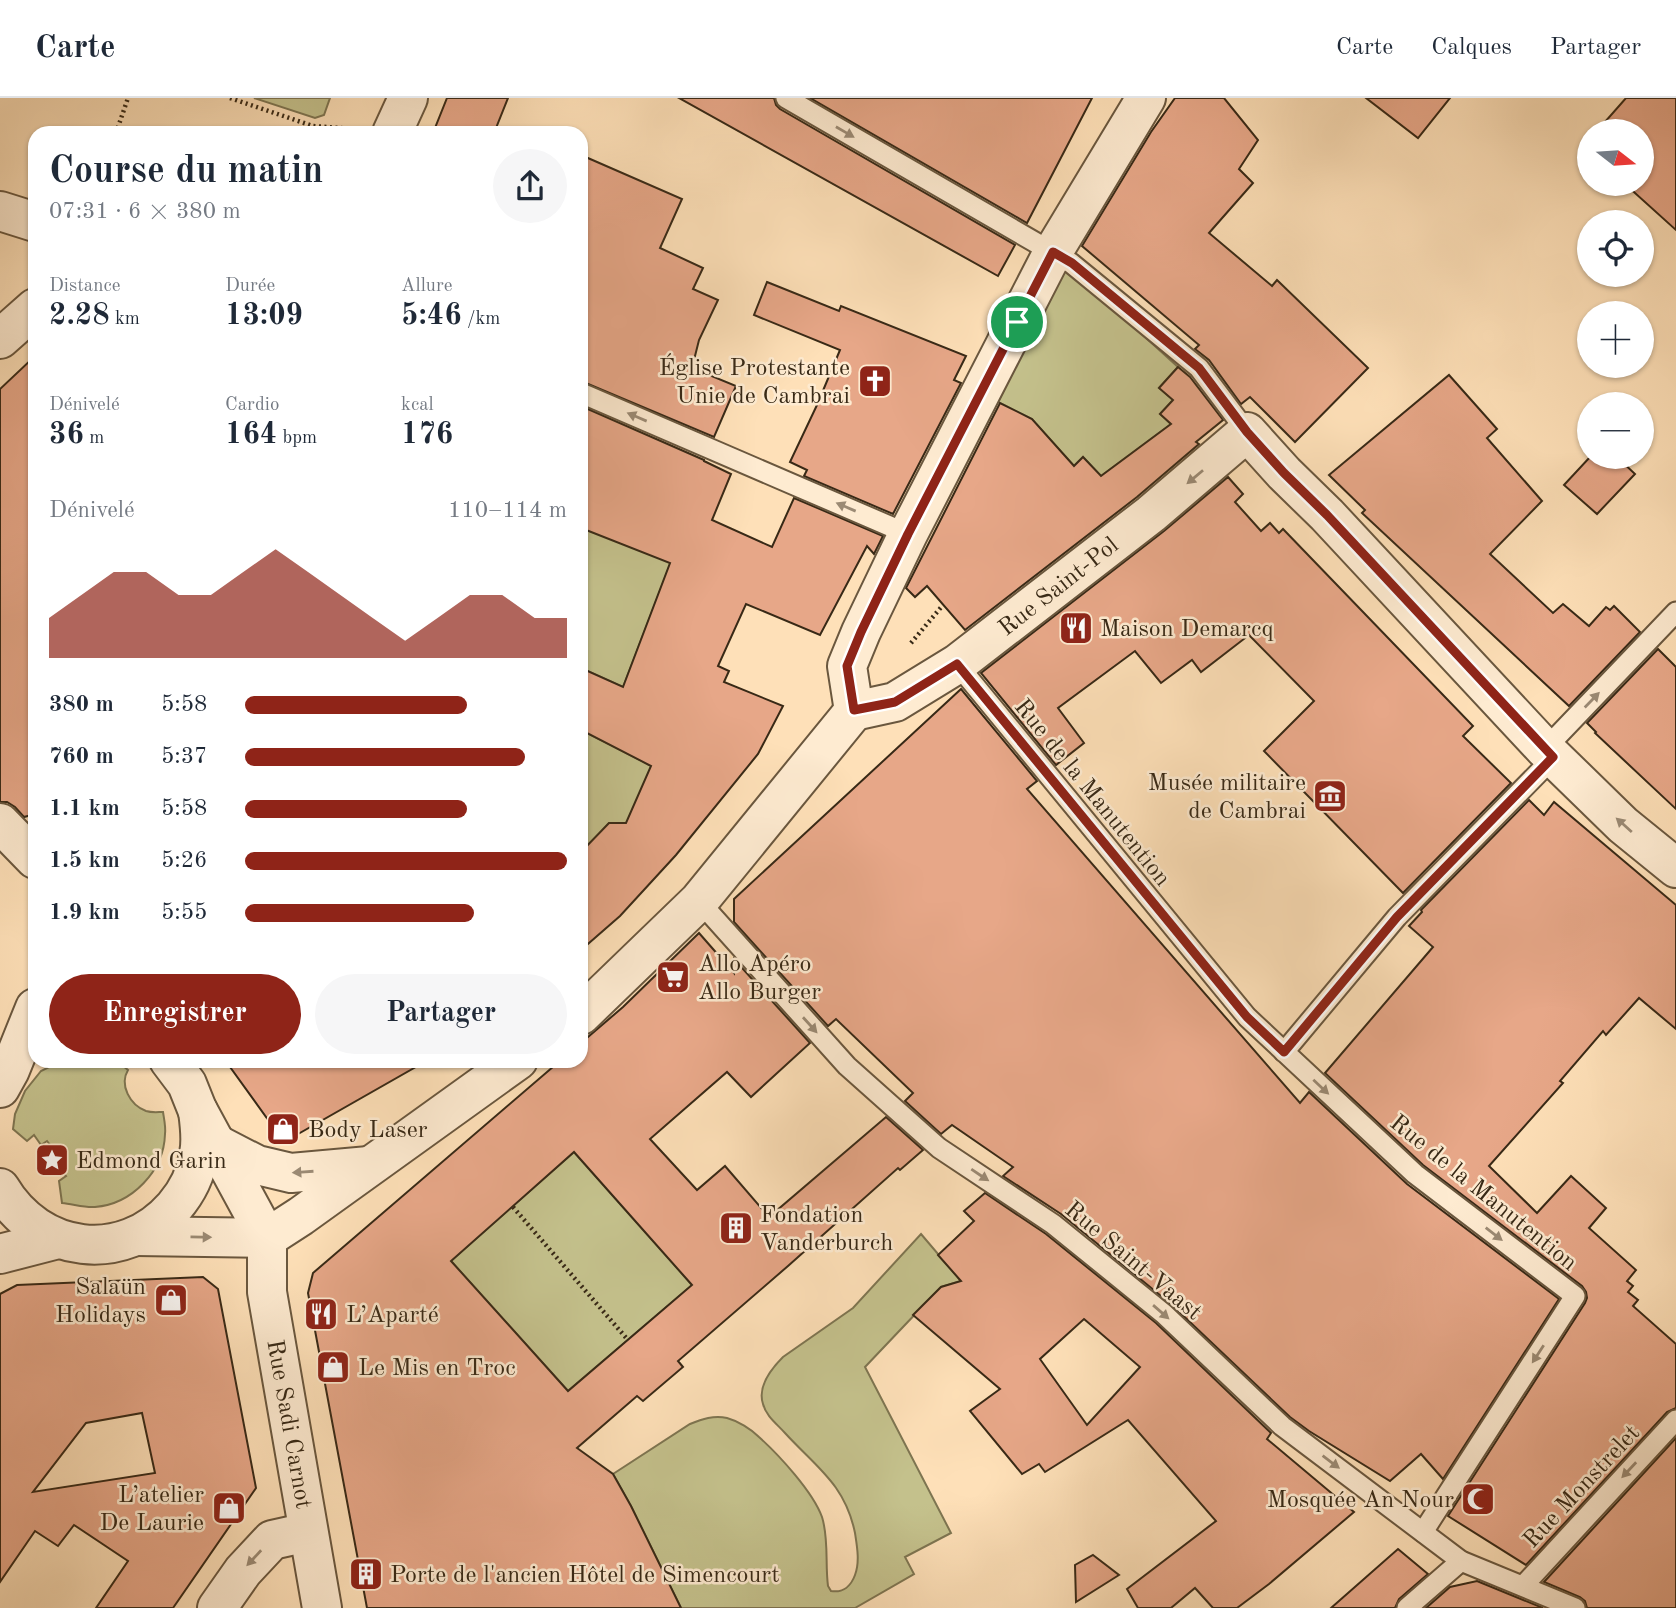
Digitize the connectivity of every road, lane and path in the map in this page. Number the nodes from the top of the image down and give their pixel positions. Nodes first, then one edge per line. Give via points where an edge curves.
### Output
1 (128, 98) edge
2 (230, 98) edge
3 (408, 98) edge
4 (786, 98) edge
5 (1146, 98) edge
6 (118, 126) edge
7 (313, 126) edge
8 (395, 126) edge
9 (0, 211) edge
10 (28, 220) edge
11 (1053, 252) junction
12 (28, 313) edge
13 (0, 339) edge
14 (588, 396) edge
15 (1247, 432) junction
16 (908, 534) junction
17 (1676, 612) edge
18 (957, 664) junction
19 (854, 710) junction
20 (1549, 753) junction
21 (0, 823) edge
22 (28, 852) edge
23 (1676, 868) edge
24 (699, 901) junction
25 (588, 1007) edge
26 (28, 1029) edge
27 (1284, 1052) junction
28 (174, 1068) edge
29 (506, 1068) edge
30 (15, 1069) edge
31 (197, 1109) junction
32 (218, 1145) junction
33 (371, 1166) junction
34 (0, 1188) edge
35 (513, 1207) dead end
36 (136, 1237) junction
37 (267, 1238) junction
38 (58, 1239) junction
39 (0, 1254) edge
40 (628, 1340) dead end
41 (1676, 1420) edge
42 (308, 1532) junction
43 (1423, 1532) junction
44 (1461, 1561) junction
45 (1522, 1586) junction
46 (217, 1608) edge
47 (322, 1608) edge
48 (1407, 1608) edge
49 (1575, 1608) edge

1 - 6 path
2 - 7 path
3 - 8 street
4 -> 11 lane
5 - 11 street
9 - 10 street
11 - 15 lane via 1199,368
11 - 16 street
12 - 13 street
16 -> 14 lane
15 -> 18 street, Rue Saint-Pol via 1151,514
15 - 20 street
16 - 19 street via 847,666
20 -> 17 lane
18 - 19 street, Rue Saint-Pol via 895,702
18 - 27 lane, Rue de la Manutention via 1247,1017
19 - 24 street
23 -> 20 street via 1623,825
20 - 27 lane via 1397,917
21 - 22 street
24 - 25 street
24 -> 43 lane, Rue Saint-Vaast via 846,1066 939,1148 1053,1224 1164,1314 1282,1426
26 - 30 street
27 -> 43 lane, Rue de la Manutention via 1415,1174 1574,1296
28 - 31 street
29 - 33 street
31 - 32 street
31 - 36 street via 200,1154 193,1177 162,1220
33 -> 32 street via 291,1173 257,1165
32 - 37 street
33 - 37 street
34 - 38 street via 22,1217
35 - 40 path
36 -> 37 street
36 - 38 street via 97,1245
37 - 42 street, Rue Sadi Carnot via 267,1292
38 - 39 street
41 -> 45 lane, Rue Monstrelet
42 -> 46 street via 272,1540
42 - 47 street, Rue Sadi Carnot
43 - 44 lane, Rue Saint-Vaast
44 - 45 lane, Rue Saint-Vaast
44 - 48 lane
45 - 49 lane, Rue Saint-Vaast

